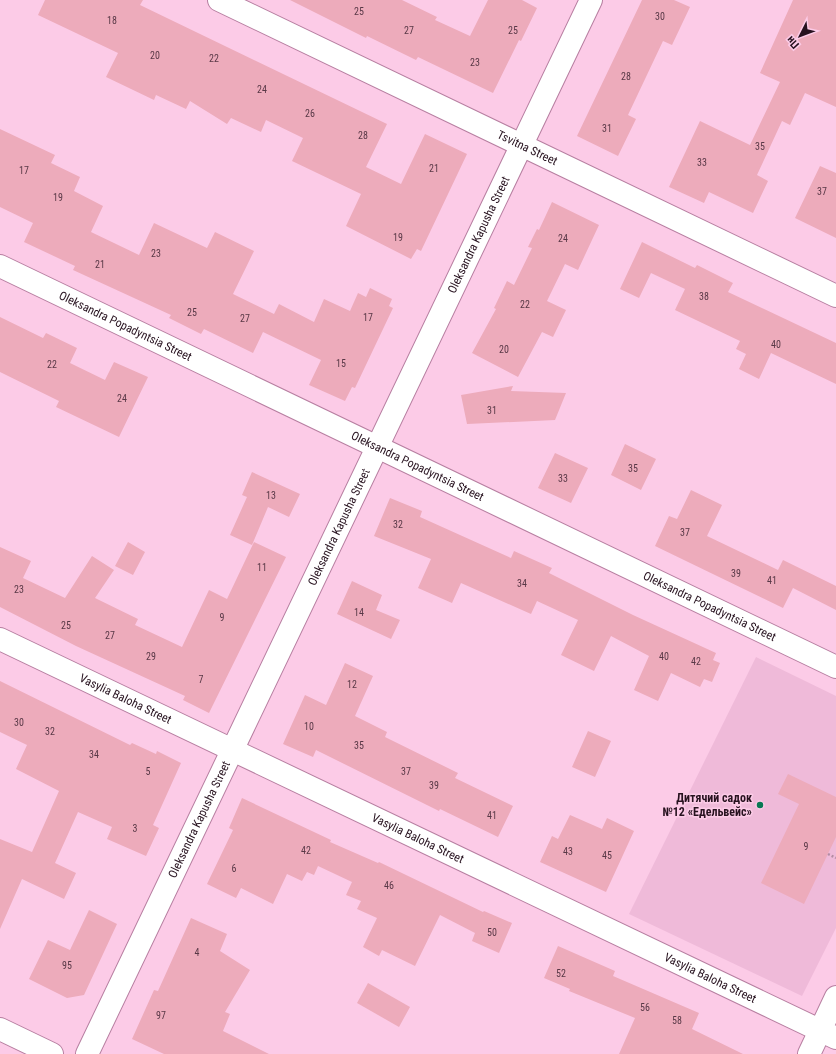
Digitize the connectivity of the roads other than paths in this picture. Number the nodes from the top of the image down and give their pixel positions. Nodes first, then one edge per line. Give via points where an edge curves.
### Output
1 (219, 0) edge
2 (591, 0) edge
3 (521, 145) junction
4 (0, 266) edge
5 (836, 296) edge
6 (377, 447) junction
7 (0, 640) edge
8 (836, 667) edge
9 (232, 751) junction
10 (836, 997) edge
11 (0, 1029) edge
12 (828, 1034) edge
13 (52, 1054) edge
14 (87, 1054) edge
15 (809, 1054) edge

1 - 3 street, Tsvitna Street
2 - 3 street, Oleksandra Kapusha Street
3 - 5 street, Tsvitna Street
3 - 6 street, Oleksandra Kapusha Street
4 - 6 street, Oleksandra Popadyntsia Street
6 - 8 street, Oleksandra Popadyntsia Street
6 - 9 street, Oleksandra Kapusha Street
7 - 9 street, Vasylia Baloha Street
9 - 12 street, Vasylia Baloha Street
9 - 14 street, Oleksandra Kapusha Street
10 - 12 street
11 - 13 street
12 - 15 street

